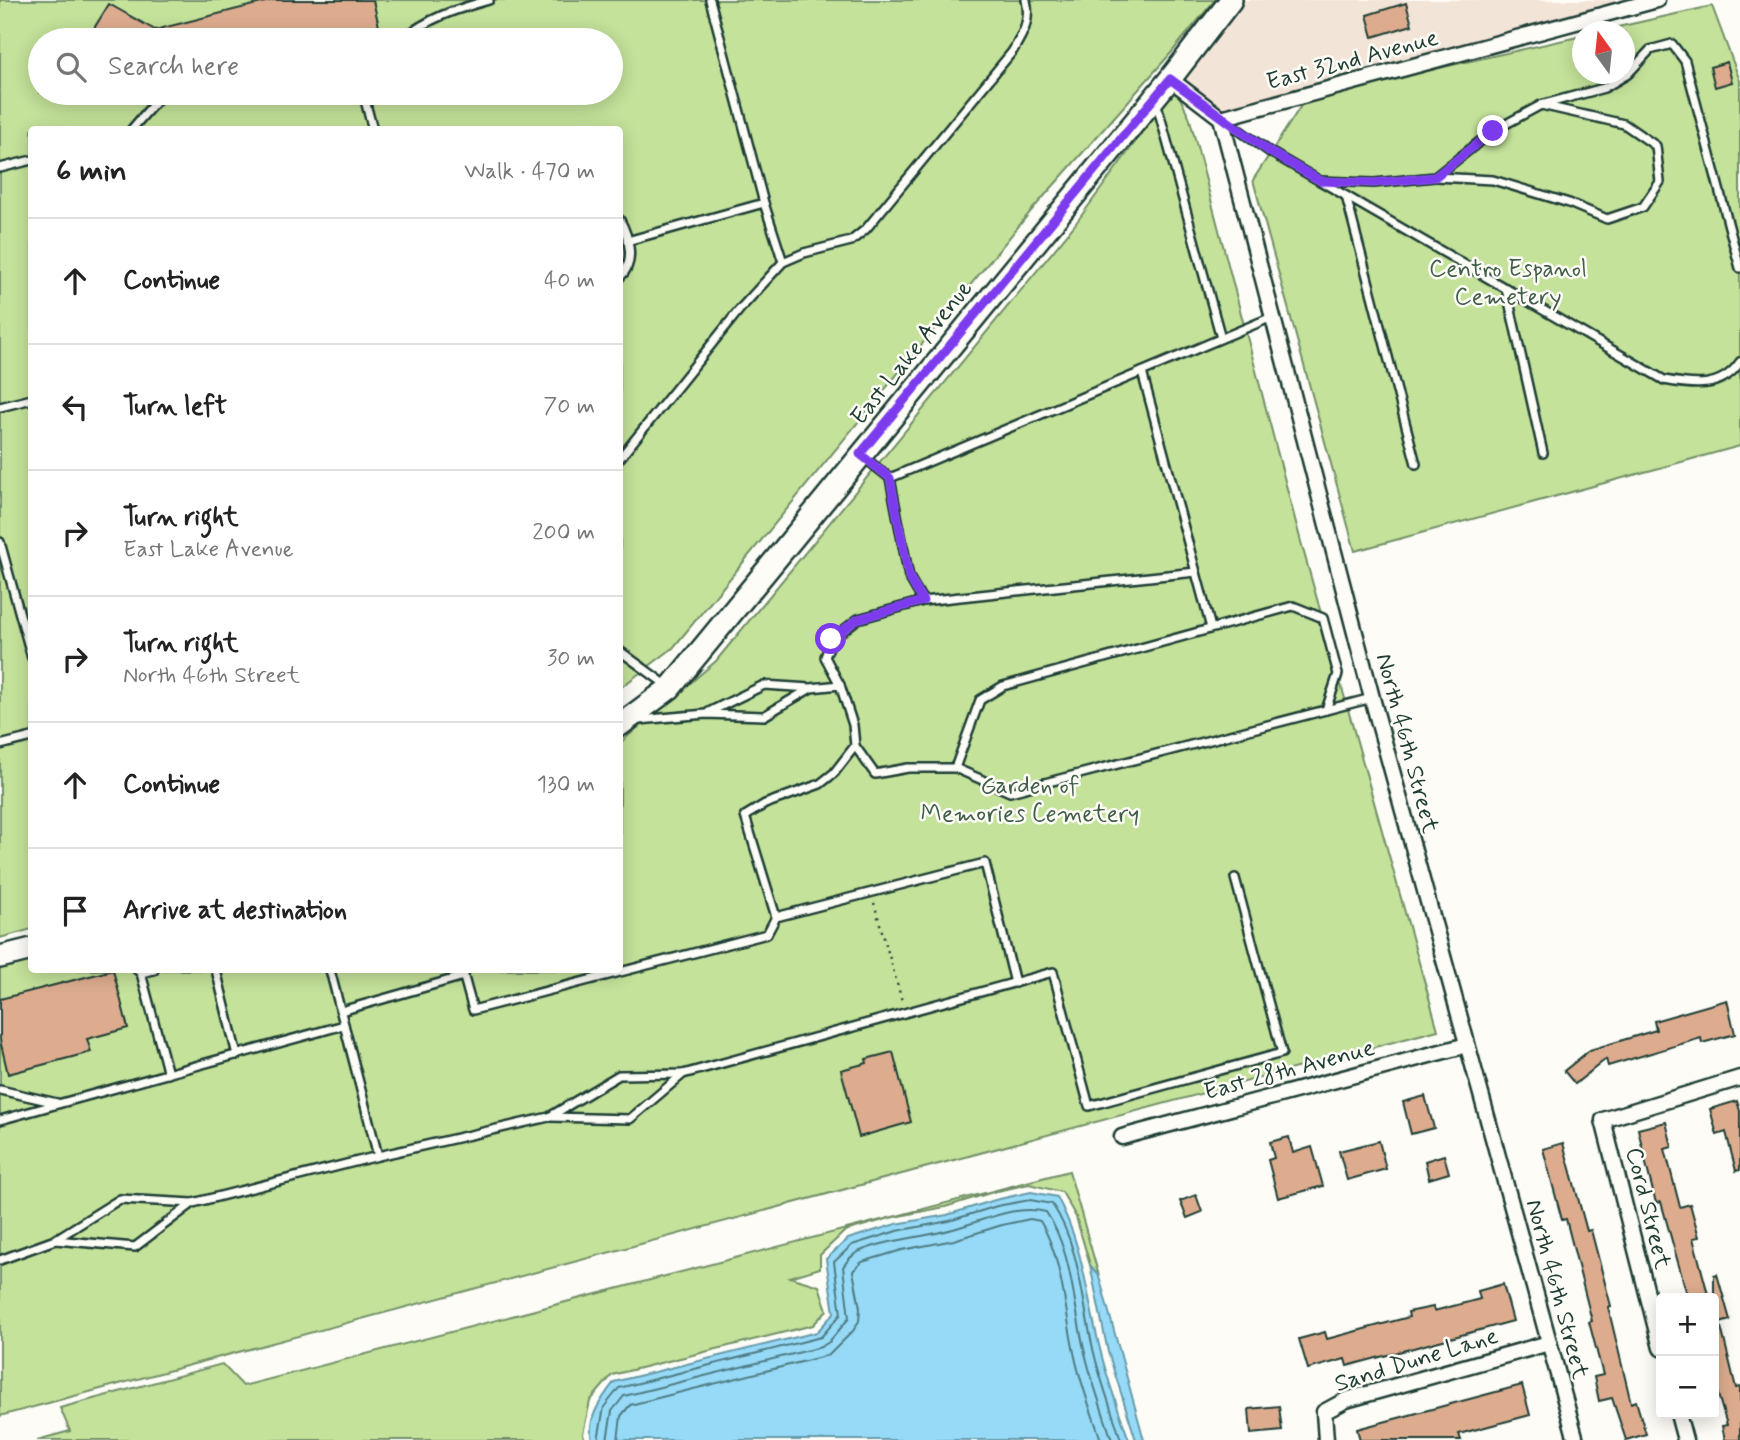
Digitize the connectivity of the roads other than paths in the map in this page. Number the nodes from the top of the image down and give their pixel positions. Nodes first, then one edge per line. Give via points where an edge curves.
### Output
1 (489, 0) edge
2 (710, 0) edge
3 (1026, 0) edge
4 (1231, 0) edge
5 (1657, 0) edge
6 (416, 28) edge
7 (1170, 79) junction
8 (1154, 97) junction
9 (153, 105) edge
10 (366, 105) edge
11 (1541, 105) junction
12 (1221, 118) junction
13 (134, 126) edge
14 (372, 126) edge
15 (28, 161) edge
16 (0, 168) edge
17 (1435, 177) junction
18 (1321, 181) junction
19 (1346, 196) junction
20 (764, 203) junction
21 (623, 229) edge
22 (627, 241) junction
23 (783, 262) junction
24 (1740, 268) edge
25 (623, 274) edge
26 (1506, 288) junction
27 (1273, 316) junction
28 (1221, 338) junction
29 (1740, 362) edge
30 (1142, 372) junction
31 (28, 400) edge
32 (0, 407) edge
33 (1543, 453) dead end
34 (623, 454) edge
35 (860, 454) junction
36 (1416, 464) dead end
37 (890, 478) junction
38 (0, 542) edge
39 (1196, 572) junction
40 (923, 601) junction
41 (1211, 628) junction
42 (28, 644) edge
43 (623, 653) edge
44 (841, 685) junction
45 (670, 688) junction
46 (811, 688) junction
47 (1372, 698) junction
48 (1326, 710) junction
49 (706, 714) junction
50 (623, 720) edge
51 (623, 721) edge
52 (28, 738) edge
53 (0, 745) edge
54 (855, 746) junction
55 (955, 768) junction
56 (1235, 878) dead end
57 (776, 917) junction
58 (28, 950) edge
59 (0, 957) edge
60 (623, 970) edge
61 (140, 973) edge
62 (217, 973) edge
63 (331, 973) edge
64 (463, 973) edge
65 (612, 973) edge
66 (1015, 983) junction
67 (341, 1011) junction
68 (344, 1025) junction
69 (1467, 1045) junction
70 (237, 1055) junction
71 (168, 1074) junction
72 (683, 1074) junction
73 (1740, 1078) edge
74 (0, 1090) edge
75 (60, 1104) junction
76 (550, 1117) junction
77 (0, 1120) edge
78 (1122, 1137) dead end
79 (378, 1156) junction
80 (193, 1203) junction
81 (55, 1240) junction
82 (0, 1260) edge
83 (1656, 1328) edge
84 (1549, 1343) junction
85 (1679, 1419) edge
86 (1326, 1440) edge
87 (1576, 1440) edge
88 (1685, 1440) edge

1 - 6 lane via 440,15
2 - 20 lane
3 - 23 lane via 1025,30 1012,52 866,229 851,241
4 - 7 street, East Lake Avenue
5 - 12 street, East 32nd Avenue
7 - 8 street, East Lake Avenue
7 - 12 street
8 - 28 lane
8 - 35 street, East Lake Avenue
9 - 13 lane
10 - 14 lane
11 - 17 lane via 1493,131
11 - 17 lane via 1624,124 1656,146 1660,182 1643,207 1607,219 1493,180
11 - 24 lane via 1604,88 1628,74 1650,50 1672,44 1685,61
12 - 18 lane
12 - 27 street, North 46th Street
15 - 16 lane
17 - 18 lane via 1374,183
18 - 19 lane
19 - 26 lane
19 - 36 lane
20 - 22 lane
20 - 23 lane
21 - 22 lane
22 - 25 lane via 629,262
23 - 34 lane
26 - 29 lane via 1664,380 1699,386 1732,374
26 - 33 lane
27 - 28 lane
27 - 47 street, North 46th Street
28 - 30 lane
30 - 37 lane
30 - 39 lane
31 - 32 lane
35 - 37 lane
35 - 45 street, East Lake Avenue
37 - 40 lane via 909,577
38 - 42 lane
39 - 40 lane
39 - 41 lane
40 - 44 lane via 858,619 831,639 825,657
41 - 48 lane via 1293,606 1323,618 1338,674
41 - 55 lane via 1003,686 980,700
43 - 45 lane
44 - 46 lane
44 - 54 lane
45 - 50 street, East Lake Avenue
46 - 49 lane via 764,685
46 - 49 lane via 764,716
47 - 48 lane
47 - 69 street, North 46th Street
48 - 55 lane via 1010,792
49 - 51 lane
52 - 53 lane
54 - 55 lane via 875,774 908,768
54 - 57 lane via 820,784 745,816
56 - 66 lane via 1282,1053 1089,1106 1054,972
57 - 60 lane via 767,934
57 - 66 lane via 985,863
58 - 59 street
61 - 71 lane
62 - 70 lane
63 - 67 lane
64 - 65 lane via 473,1010
64 - 67 lane
66 - 72 lane
67 - 68 lane
68 - 70 lane
68 - 79 lane
69 - 78 street, East 28th Avenue
69 - 84 street, North 46th Street
70 - 71 lane
71 - 75 lane
72 - 76 lane via 619,1075
72 - 76 lane via 630,1119
73 - 83 street, Cord Street via 1603,1120
74 - 75 lane
75 - 77 lane
76 - 79 lane
79 - 80 lane
80 - 81 lane via 120,1199
80 - 81 lane via 135,1247
81 - 82 lane
84 - 86 street, Sand Dune Lane via 1346,1400 1324,1412
84 - 87 street, North 46th Street
85 - 88 street

